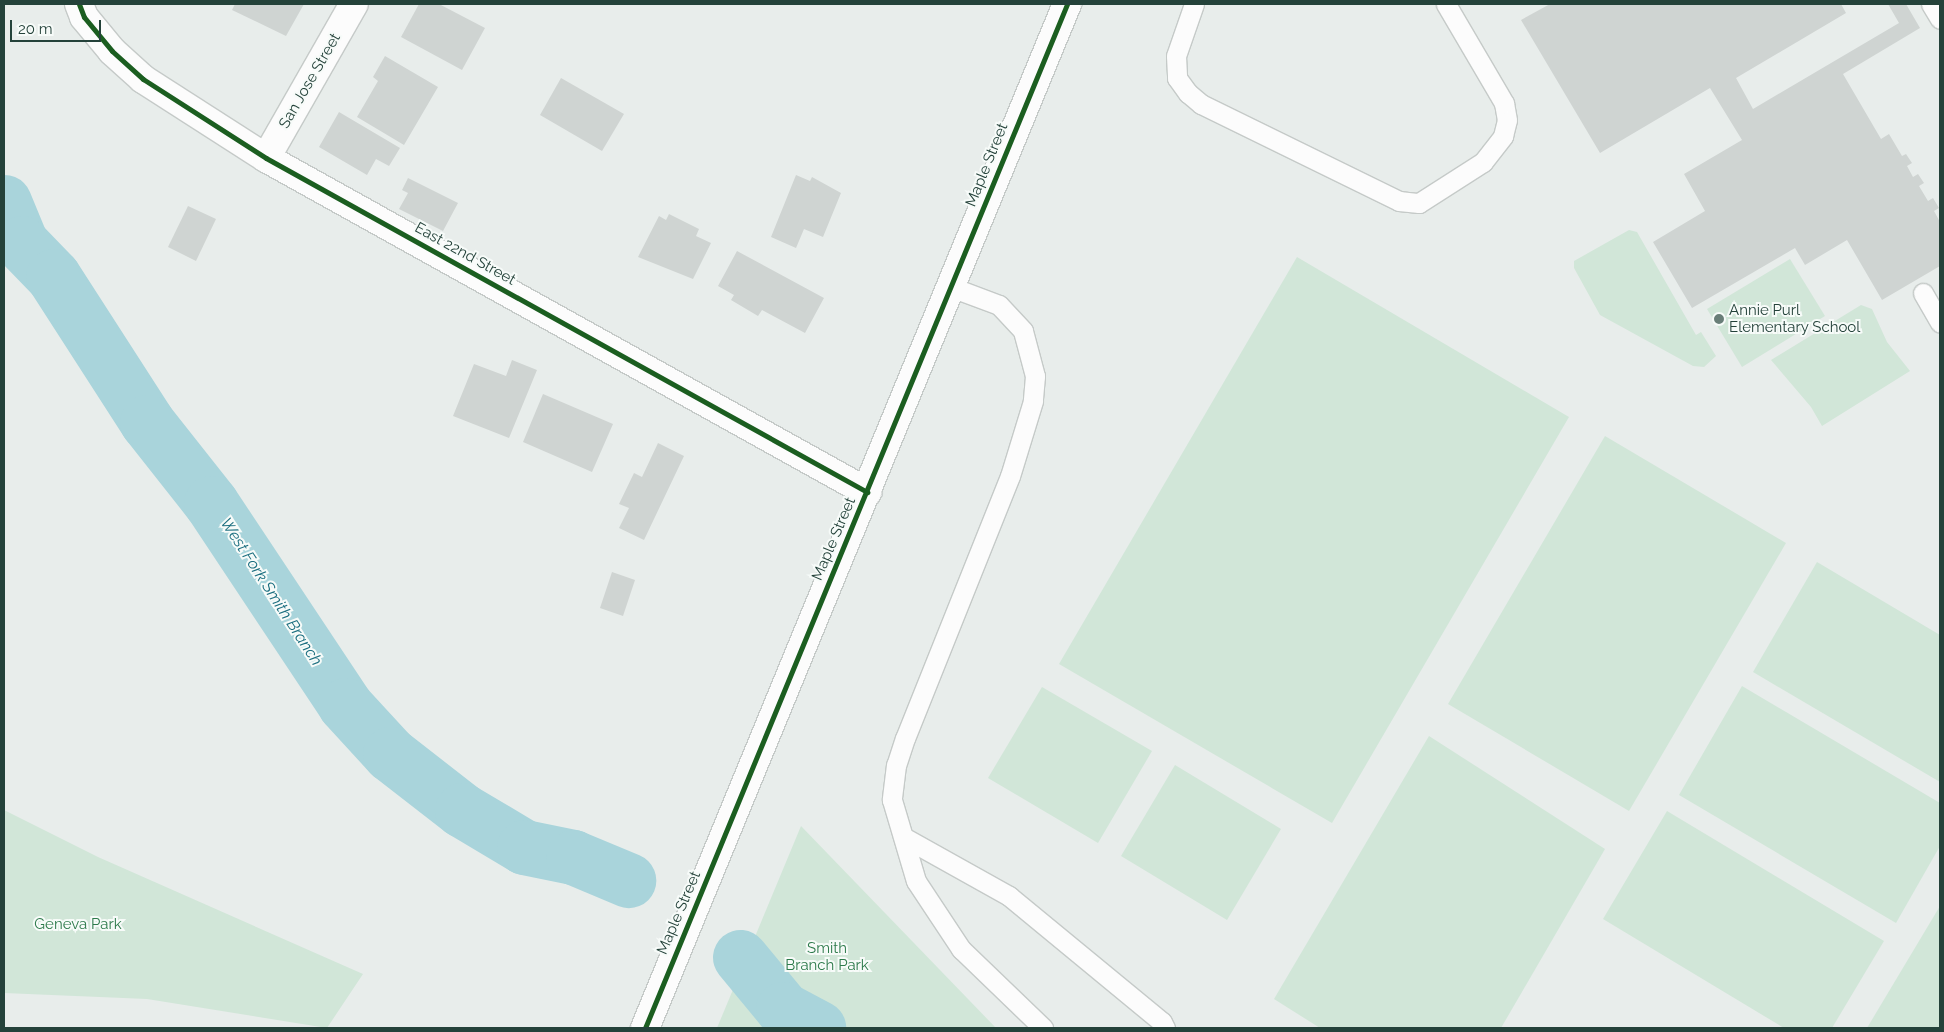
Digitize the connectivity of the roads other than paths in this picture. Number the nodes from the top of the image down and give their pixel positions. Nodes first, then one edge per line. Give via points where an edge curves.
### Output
1 (79, 4) edge
2 (354, 4) edge
3 (1067, 4) edge
4 (1194, 4) edge
5 (1446, 4) edge
6 (1931, 4) edge
7 (1940, 20) edge
8 (266, 158) junction
9 (951, 287) junction
10 (1923, 294) dead end
11 (1940, 323) edge
12 (867, 492) junction
13 (907, 839) junction
14 (645, 1028) edge
15 (1043, 1028) edge
16 (1165, 1028) edge

1 - 8 street, East 22nd Street via 84,17 112,51 143,79
2 - 8 street, San Jose Street
3 - 9 street, Maple Street
4 - 5 lane via 1176,56 1177,78 1188,93 1201,104 1399,201 1420,203 1483,162 1503,136 1507,120 1504,103
6 - 7 lane
8 - 12 street, East 22nd Street
9 - 12 street, Maple Street
9 - 13 lane via 999,305 1023,331 1035,376 1033,401 1010,476 896,764 892,800
10 - 11 lane
12 - 14 street, Maple Street
13 - 15 lane via 916,881 960,949
13 - 16 lane via 1009,896 1162,1022

